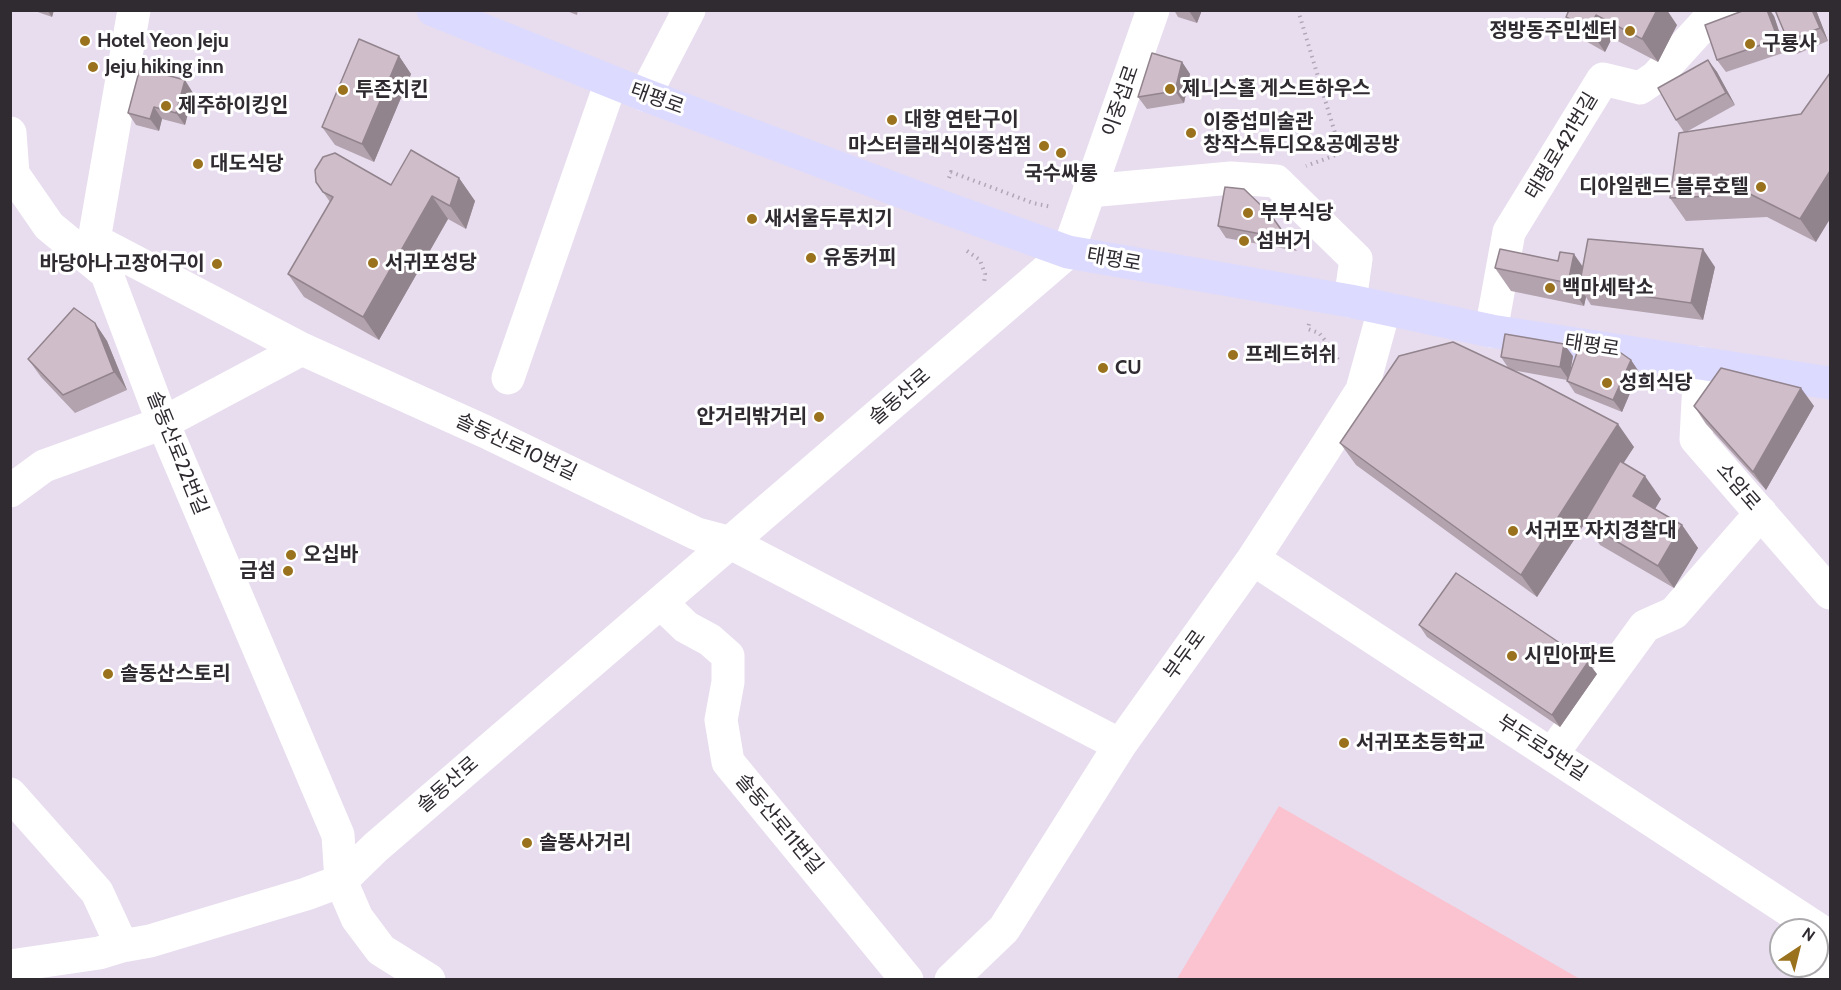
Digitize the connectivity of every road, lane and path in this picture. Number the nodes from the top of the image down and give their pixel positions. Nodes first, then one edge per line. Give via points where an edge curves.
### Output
1 (134, 10) edge
2 (433, 10) edge
3 (689, 10) edge
4 (1153, 10) edge
5 (1298, 10) edge
6 (1732, 10) edge
7 (611, 82) junction
8 (645, 95) junction
9 (10, 133) edge
10 (1276, 181) junction
11 (1089, 191) junction
12 (940, 206) junction
13 (1055, 207) dead end
14 (94, 240) junction
15 (966, 250) dead end
16 (1068, 252) junction
17 (105, 272) junction
18 (984, 287) dead end
19 (1350, 302) junction
20 (1384, 310) junction
21 (1491, 331) junction
22 (302, 349) junction
23 (1700, 363) junction
24 (508, 378) dead end
25 (1830, 383) edge
26 (164, 423) junction
27 (10, 491) edge
28 (1761, 513) junction
29 (731, 543) junction
30 (1253, 559) junction
31 (1830, 593) edge
32 (661, 603) junction
33 (1120, 745) junction
34 (1552, 754) junction
35 (10, 794) edge
36 (341, 881) junction
37 (1830, 938) edge
38 (122, 946) junction
39 (1830, 953) edge
40 (10, 966) edge
41 (429, 980) edge
42 (907, 980) edge
43 (951, 980) edge
44 (1813, 980) edge

1 - 14 street, 솔동산로22번길
2 - 7 main road, 태평로
3 - 8 street
4 - 11 street, 이중섭로
5 - 10 path via 1341,153
6 - 21 street, 태평로421번길 via 1708,20 1656,77 1640,88 1603,80 1509,232
7 - 8 main road, 태평로
7 - 24 street
8 - 12 main road, 태평로
9 - 17 street via 13,174 49,226
10 - 11 street via 1231,178
10 - 19 street via 1356,259
11 - 16 street, 이중섭로
12 - 13 path via 951,172 1033,203
12 - 16 main road, 태평로
14 - 17 street, 솔동산로22번길
14 - 22 street, 솔동산로10번길
15 - 18 path via 980,260
16 - 19 main road, 태평로
16 - 29 street, 솔동산로
17 - 26 street, 솔동산로22번길
19 - 20 main road, 태평로
20 - 21 main road, 태평로
20 - 30 street, 부두로 via 1362,390
21 - 23 main road, 태평로
22 - 26 street
22 - 29 street, 솔동산로10번길 via 697,534
23 - 25 main road, 태평로
23 - 28 street, 소암로 via 1696,439
26 - 27 street via 44,466
26 - 36 street, 솔동산로22번길 via 338,835
28 - 31 street, 소암로
28 - 34 street via 1674,613 1646,626
29 - 32 street, 솔동산로
29 - 33 street
30 - 33 street, 부두로
30 - 34 street, 부두로5번길
32 - 36 street, 솔동산로
32 - 42 street, 솔동산로11번길 via 728,657 721,720 728,762
33 - 43 street, 부두로 via 1004,929
34 - 37 street, 부두로5번길
35 - 38 street via 97,892
36 - 38 street, 솔동산로 via 150,941
36 - 41 street, 솔동산로22번길 via 357,918 381,950
38 - 40 street, 솔동산로
39 - 44 street

